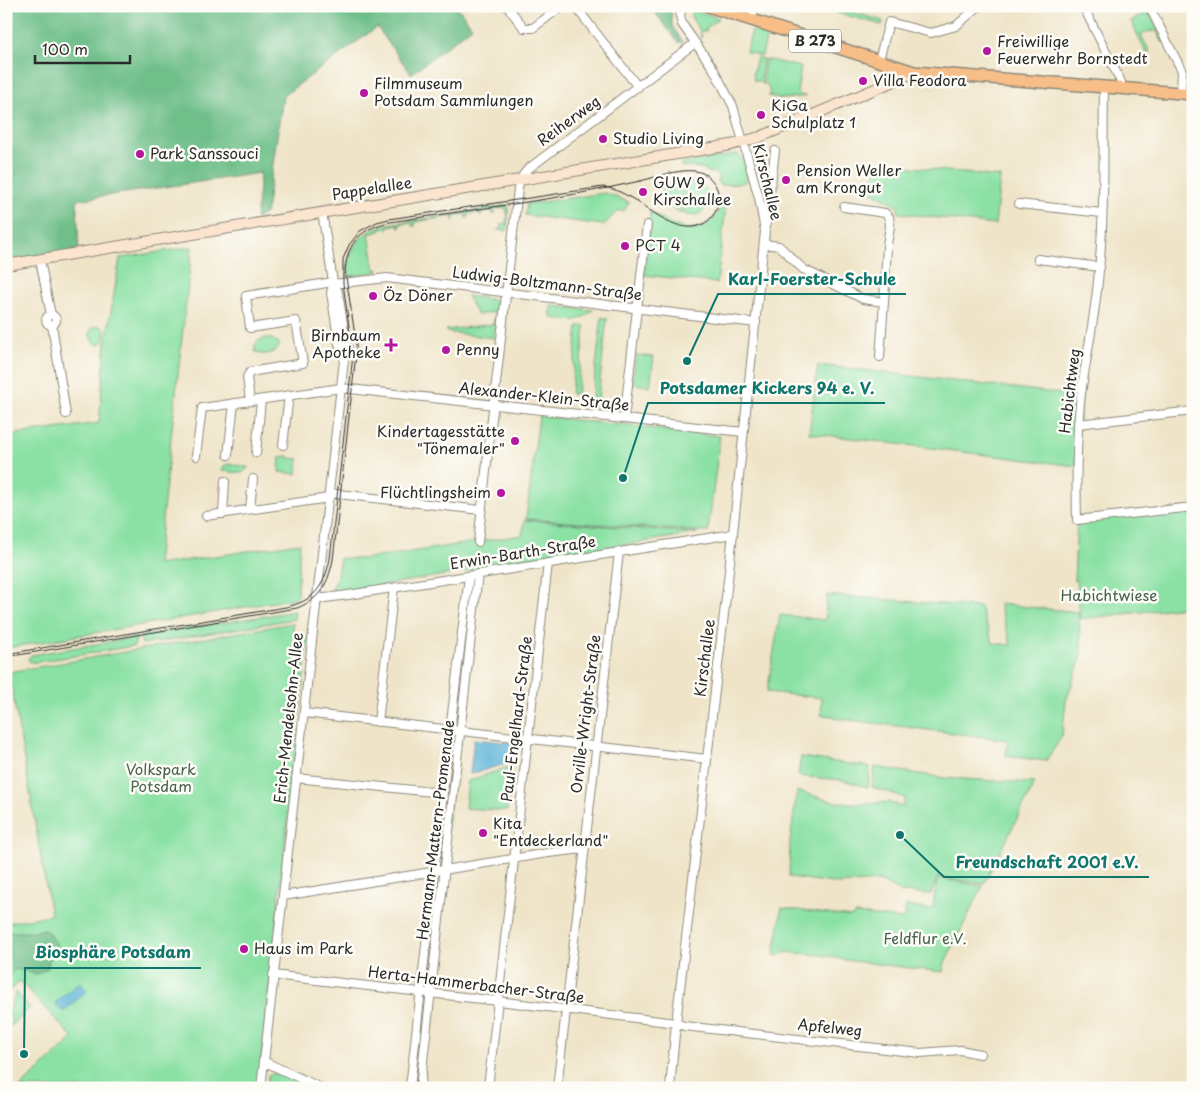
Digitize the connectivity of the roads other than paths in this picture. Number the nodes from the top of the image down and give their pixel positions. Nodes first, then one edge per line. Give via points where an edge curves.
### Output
1 (507, 6) edge
2 (562, 6) edge
3 (575, 6) edge
4 (682, 6) edge
5 (708, 6) edge
6 (754, 6) edge
7 (979, 6) edge
8 (1083, 6) edge
9 (1149, 6) edge
10 (752, 21) junction
11 (695, 43) junction
12 (879, 60) junction
13 (914, 72) junction
14 (638, 87) junction
15 (1104, 87) junction
16 (1121, 87) junction
17 (1187, 93) edge
18 (744, 142) junction
19 (775, 151) dead end
20 (518, 180) junction
21 (1019, 204) dead end
22 (844, 207) dead end
23 (322, 212) junction
24 (1102, 213) junction
25 (647, 225) dead end
26 (765, 231) junction
27 (764, 244) junction
28 (1038, 259) dead end
29 (40, 260) junction
30 (6, 265) edge
31 (1100, 267) junction
32 (333, 283) junction
33 (506, 294) junction
34 (884, 302) junction
35 (637, 309) junction
36 (756, 323) junction
37 (880, 356) dead end
38 (341, 388) junction
39 (289, 395) junction
40 (261, 400) junction
41 (250, 401) junction
42 (234, 404) junction
43 (493, 405) junction
44 (1193, 411) edge
45 (66, 414) dead end
46 (624, 419) junction
47 (1078, 424) junction
48 (743, 432) junction
49 (283, 445) dead end
50 (256, 454) dead end
51 (196, 456) dead end
52 (228, 456) dead end
53 (252, 479) dead end
54 (225, 481) dead end
55 (329, 496) junction
56 (1193, 507) edge
57 (250, 509) junction
58 (482, 510) junction
59 (223, 514) junction
60 (206, 516) dead end
61 (733, 534) junction
62 (478, 542) dead end
63 (619, 552) junction
64 (548, 563) junction
65 (478, 574) junction
66 (469, 576) junction
67 (394, 588) junction
68 (316, 598) junction
69 (304, 714) junction
70 (378, 722) junction
71 (450, 730) junction
72 (461, 731) junction
73 (528, 739) junction
74 (596, 747) junction
75 (707, 760) junction
76 (296, 778) junction
77 (442, 793) junction
78 (584, 849) junction
79 (514, 858) junction
80 (446, 870) junction
81 (434, 872) junction
82 (282, 896) junction
83 (273, 975) junction
84 (420, 993) junction
85 (430, 994) junction
86 (498, 1001) junction
87 (565, 1010) junction
88 (676, 1023) junction
89 (980, 1054) dead end
90 (263, 1061) junction
91 (261, 1088) edge
92 (321, 1088) edge
93 (410, 1088) edge
94 (420, 1088) edge
95 (488, 1088) edge
96 (557, 1088) edge
97 (670, 1088) edge

1 - 2 street via 524,28 534,28
3 - 14 street
4 - 11 street, Kirschallee via 681,20
5 - 10 main road, B 273
6 - 10 street
7 - 12 street via 956,26 931,32 889,22
8 - 16 street
9 - 17 street via 1182,71
10 - 12 main road, B 273
11 - 14 street, Reiherweg
11 - 18 street, Kirschallee via 728,94
12 - 13 main road, B 273
13 - 15 main road, B 273
13 - 18 street, Pappelallee
14 - 20 street, Reiherweg via 528,169
15 - 16 main road, B 273
15 - 24 street, Habichtweg
16 - 17 main road, B 273
18 - 20 street, Pappelallee
18 - 26 street, Kirschallee
19 - 26 street, Kirschallee
20 - 23 street, Pappelallee
20 - 33 street
21 - 24 street
22 - 34 street via 889,217
23 - 29 street, Pappelallee
23 - 32 street, Erich-Mendelsohn-Allee
24 - 31 street, Habichtweg
25 - 35 street
26 - 27 street, Kirschallee
27 - 34 street via 779,246 803,269 863,299
27 - 36 street, Kirschallee
28 - 31 street
29 - 30 street, Pappelallee
29 - 45 street via 51,315 45,320 52,325
31 - 47 street, Habichtweg
32 - 33 street, Ludwig-Boltzmann-Straße via 383,278
32 - 38 street, Erich-Mendelsohn-Allee via 338,292 346,343
32 - 41 street, Ludwig-Boltzmann-Straße via 246,296 250,328 296,320 303,363 250,372 247,377
33 - 35 street, Ludwig-Boltzmann-Straße
33 - 43 street
34 - 37 street
35 - 36 street, Ludwig-Boltzmann-Straße
35 - 46 street
36 - 48 street, Kirschallee
38 - 39 street, Alexander-Klein-Straße
38 - 43 street, Alexander-Klein-Straße
38 - 55 street, Erich-Mendelsohn-Allee
39 - 40 street, Alexander-Klein-Straße
39 - 49 street
40 - 41 street, Alexander-Klein-Straße
40 - 50 street
41 - 42 street, Alexander-Klein-Straße
42 - 51 street, Alexander-Klein-Straße via 202,408
42 - 52 street
43 - 46 street, Alexander-Klein-Straße
43 - 58 street
44 - 47 street
46 - 48 street, Alexander-Klein-Straße
47 - 56 street, Habichtweg via 1077,520
48 - 61 street, Kirschallee
53 - 57 street
54 - 59 street
55 - 57 street
55 - 58 street
55 - 68 street, Erich-Mendelsohn-Allee
57 - 59 street
58 - 62 street
59 - 60 street
61 - 63 street, Erwin-Barth-Straße
61 - 75 street, Kirschallee
63 - 64 street, Erwin-Barth-Straße
63 - 74 street, Orville-Wright-Straße
64 - 65 street, Erwin-Barth-Straße
64 - 73 street, Paul-Engelhard-Straße
65 - 66 street, Erwin-Barth-Straße
65 - 72 street, Hermann-Mattern-Promenade
66 - 67 street, Erwin-Barth-Straße
66 - 71 street, Hermann-Mattern-Promenade
67 - 68 street, Erwin-Barth-Straße
67 - 70 street
68 - 69 street, Erich-Mendelsohn-Allee
69 - 70 street
69 - 76 street, Erich-Mendelsohn-Allee
70 - 71 street
71 - 72 street
71 - 77 street, Hermann-Mattern-Promenade
72 - 73 street
72 - 80 street, Hermann-Mattern-Promenade
73 - 74 street
73 - 79 street, Paul-Engelhard-Straße
74 - 75 street
74 - 78 street, Orville-Wright-Straße
75 - 88 street, Kirschallee
76 - 77 street
76 - 82 street, Erich-Mendelsohn-Allee
77 - 81 street, Hermann-Mattern-Promenade
78 - 79 street
78 - 87 street, Orville-Wright-Straße
79 - 80 street
79 - 86 street, Paul-Engelhard-Straße
80 - 81 street
80 - 85 street, Hermann-Mattern-Promenade
81 - 82 street
81 - 84 street, Hermann-Mattern-Promenade
82 - 83 street, Erich-Mendelsohn-Allee
83 - 84 street, Herta-Hammerbacher-Straße
83 - 90 street, Erich-Mendelsohn-Allee
84 - 85 street, Herta-Hammerbacher-Straße
84 - 93 street, Hermann-Mattern-Promenade
85 - 86 street, Herta-Hammerbacher-Straße
85 - 94 street, Hermann-Mattern-Promenade
86 - 87 street, Herta-Hammerbacher-Straße
86 - 95 street, Paul-Engelhard-Straße
87 - 88 street, Herta-Hammerbacher-Straße
87 - 96 street, Orville-Wright-Straße
88 - 89 street, Apfelweg via 920,1053 960,1050
88 - 97 street, Kirschallee
90 - 91 street, Erich-Mendelsohn-Allee
90 - 92 street

